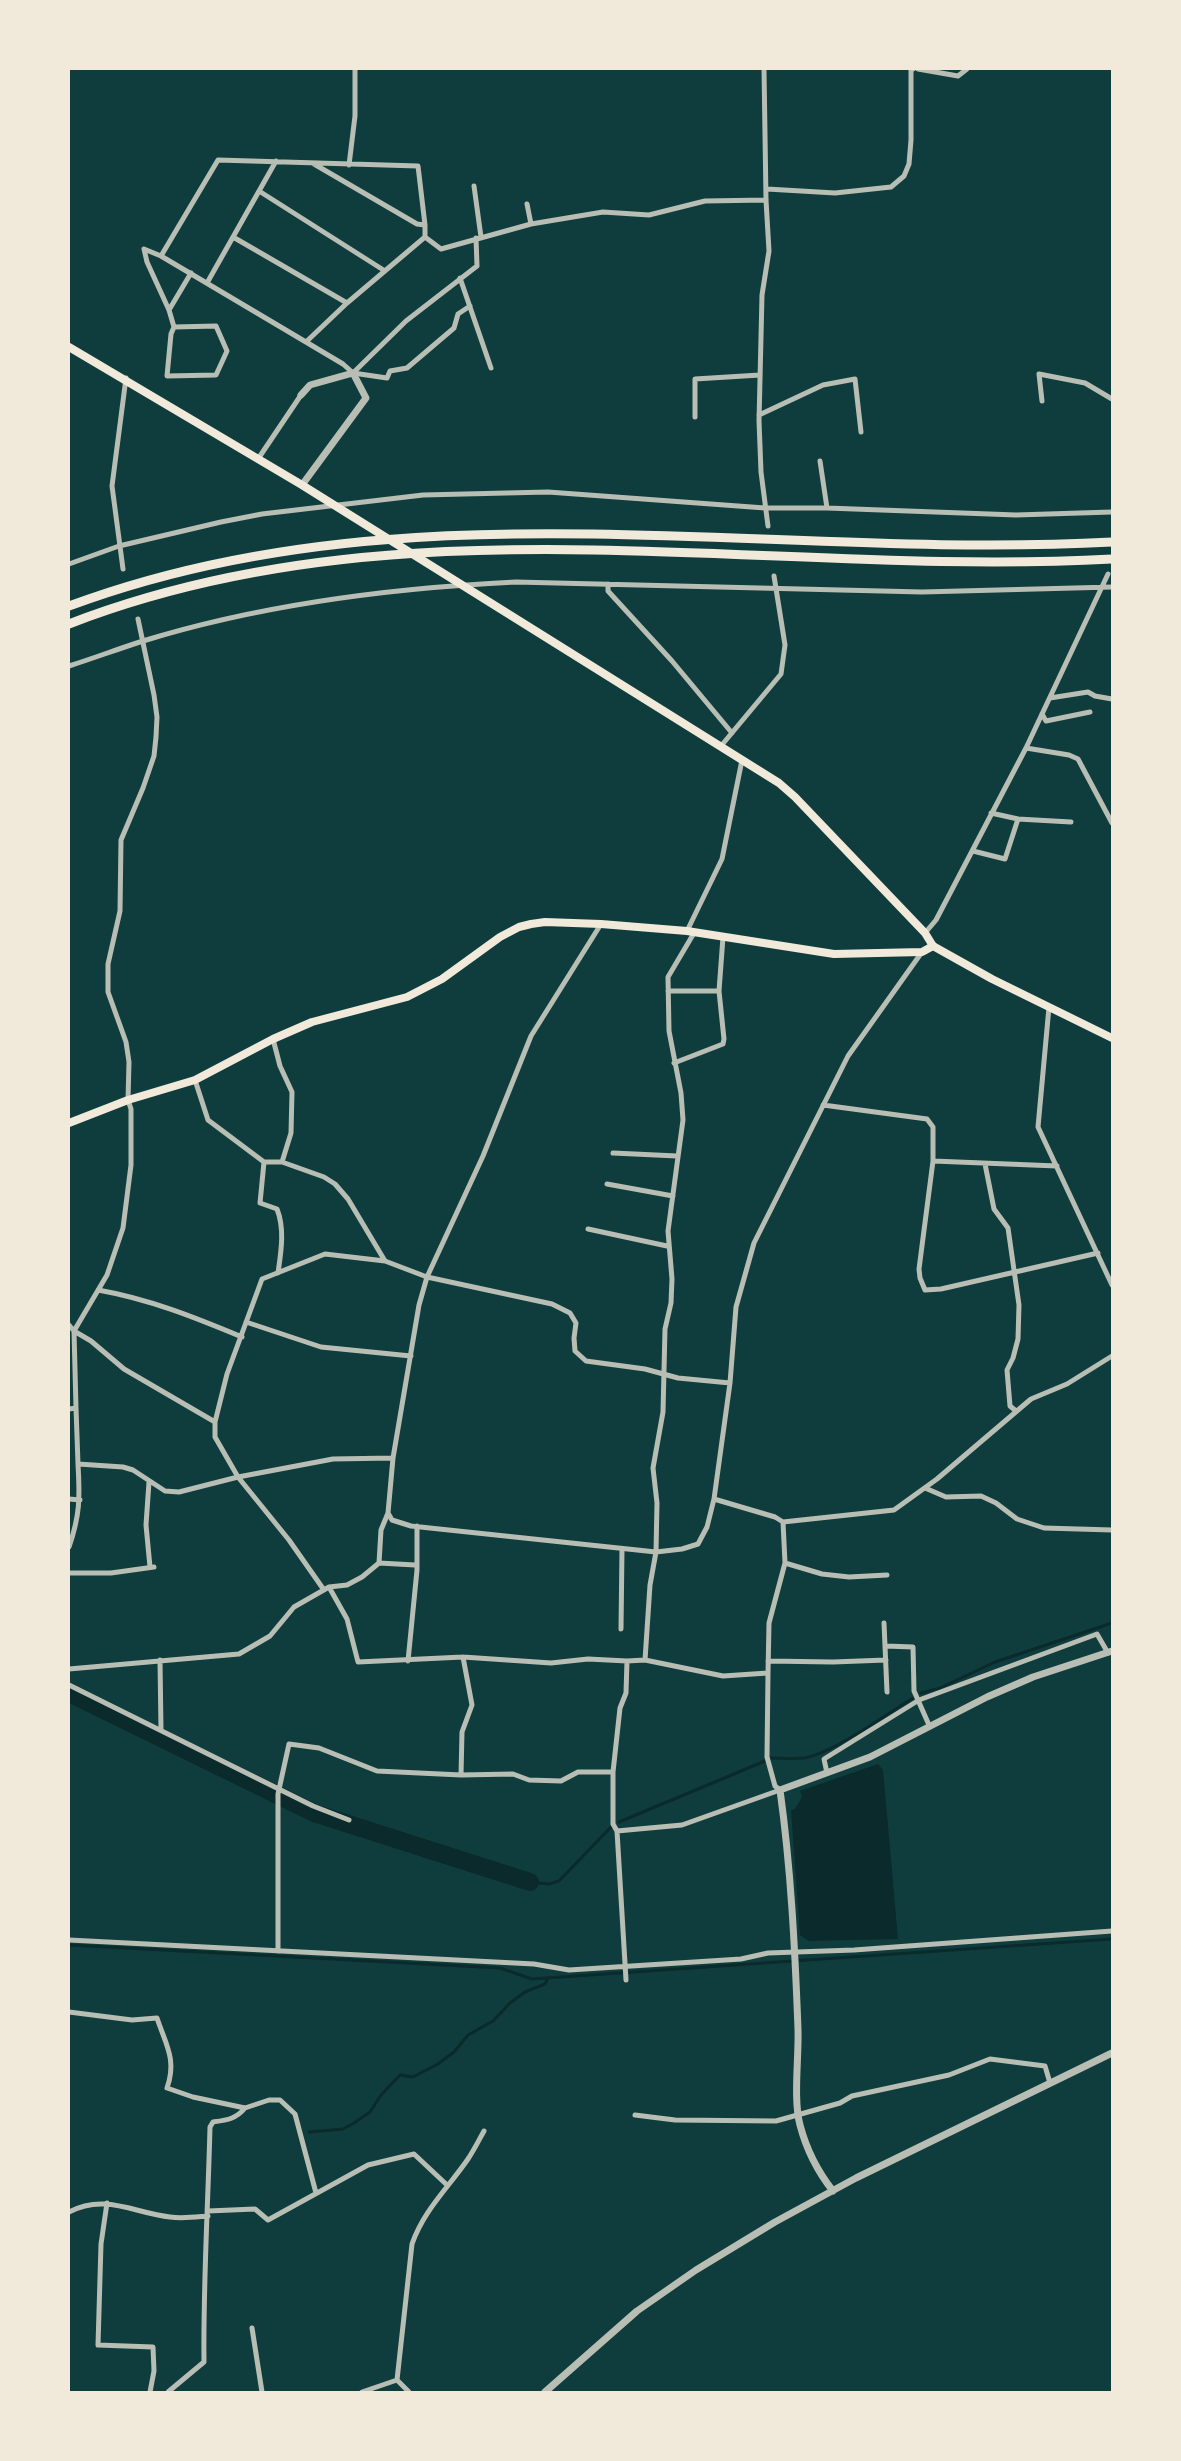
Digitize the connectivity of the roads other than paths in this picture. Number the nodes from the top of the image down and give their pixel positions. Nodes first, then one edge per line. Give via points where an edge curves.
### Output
1 (355, 69) edge
2 (764, 69) edge
3 (913, 69) edge
4 (918, 69) edge
5 (967, 69) edge
6 (276, 161) junction
7 (313, 163) junction
8 (349, 165) junction
9 (474, 186) dead end
10 (767, 189) junction
11 (259, 191) junction
12 (766, 200) junction
13 (527, 204) dead end
14 (531, 224) junction
15 (425, 225) junction
16 (233, 237) junction
17 (425, 237) junction
18 (478, 237) junction
19 (161, 256) junction
20 (385, 271) junction
21 (191, 273) junction
22 (460, 278) junction
23 (207, 283) junction
24 (347, 303) junction
25 (470, 306) junction
26 (169, 310) junction
27 (174, 327) junction
28 (306, 342) junction
29 (69, 347) edge
30 (491, 368) dead end
31 (353, 373) junction
32 (760, 375) junction
33 (126, 378) junction
34 (301, 395) joint
35 (1112, 399) edge
36 (1042, 401) dead end
37 (759, 415) junction
38 (695, 417) dead end
39 (861, 432) dead end
40 (258, 459) junction
41 (820, 461) dead end
42 (302, 485) junction
43 (335, 506) junction
44 (765, 508) junction
45 (827, 508) junction
46 (1112, 512) edge
47 (768, 526) dead end
48 (1112, 542) edge
49 (119, 546) junction
50 (1112, 559) edge
51 (69, 564) edge
52 (123, 569) dead end
53 (1108, 574) dead end
54 (774, 576) dead end
55 (608, 584) junction
56 (461, 585) junction
57 (776, 587) junction
58 (1112, 587) edge
59 (1100, 588) junction
60 (69, 606) edge
61 (138, 619) dead end
62 (69, 624) edge
63 (142, 641) junction
64 (69, 666) edge
65 (1050, 698) junction
66 (1112, 699) edge
67 (1090, 712) dead end
68 (1042, 714) junction
69 (732, 733) junction
70 (721, 746) junction
71 (1026, 748) junction
72 (742, 760) junction
73 (991, 813) junction
74 (1018, 819) junction
75 (1071, 822) dead end
76 (1112, 823) edge
77 (973, 851) junction
78 (601, 924) junction
79 (690, 932) junction
80 (924, 933) junction
81 (723, 937) junction
82 (933, 946) junction
83 (922, 952) junction
84 (668, 991) junction
85 (719, 991) junction
86 (1049, 1007) junction
87 (1112, 1038) edge
88 (273, 1039) junction
89 (674, 1062) junction
90 (195, 1080) junction
91 (128, 1100) junction
92 (823, 1105) junction
93 (69, 1123) edge
94 (613, 1153) dead end
95 (677, 1156) junction
96 (933, 1161) junction
97 (264, 1162) junction
98 (282, 1162) junction
99 (985, 1164) junction
100 (1058, 1166) junction
101 (607, 1184) dead end
102 (673, 1196) junction
103 (588, 1229) dead end
104 (667, 1246) junction
105 (1098, 1253) junction
106 (385, 1261) junction
107 (278, 1273) junction
108 (1014, 1273) junction
109 (426, 1277) junction
110 (1112, 1285) edge
111 (98, 1290) junction
112 (246, 1322) junction
113 (69, 1325) edge
114 (74, 1332) junction
115 (242, 1337) junction
116 (411, 1356) junction
117 (1112, 1356) edge
118 (665, 1375) junction
119 (730, 1383) junction
120 (76, 1408) junction
121 (69, 1409) edge
122 (1016, 1411) junction
123 (215, 1422) junction
124 (393, 1458) junction
125 (78, 1464) junction
126 (238, 1477) junction
127 (149, 1482) junction
128 (924, 1488) junction
129 (69, 1499) edge
130 (714, 1499) junction
131 (80, 1500) junction
132 (388, 1513) junction
133 (783, 1522) junction
134 (417, 1526) junction
135 (1112, 1530) edge
136 (69, 1547) edge
137 (622, 1549) junction
138 (656, 1552) junction
139 (379, 1563) junction
140 (785, 1563) junction
141 (416, 1565) junction
142 (69, 1573) edge
143 (887, 1575) dead end
144 (326, 1589) junction
145 (884, 1623) dead end
146 (621, 1629) dead end
147 (886, 1646) junction
148 (1110, 1652) edge
149 (463, 1657) junction
150 (160, 1660) junction
151 (645, 1660) junction
152 (768, 1660) junction
153 (886, 1660) junction
154 (408, 1661) junction
155 (627, 1661) junction
156 (69, 1669) edge
157 (768, 1673) junction
158 (69, 1685) edge
159 (887, 1692) dead end
160 (919, 1700) junction
161 (929, 1725) junction
162 (161, 1730) junction
163 (613, 1772) junction
164 (827, 1773) junction
165 (461, 1775) junction
166 (279, 1788) junction
167 (780, 1791) junction
168 (349, 1820) dead end
169 (617, 1831) junction
170 (1112, 1931) edge
171 (69, 1940) edge
172 (278, 1951) junction
173 (794, 1954) junction
174 (625, 1967) junction
175 (626, 1979) dead end
176 (69, 2012) edge
177 (1112, 2053) edge
178 (1050, 2083) junction
179 (245, 2108) junction
180 (635, 2115) dead end
181 (798, 2116) junction
182 (484, 2131) dead end
183 (447, 2185) junction
184 (833, 2191) junction
185 (316, 2193) junction
186 (107, 2203) junction
187 (69, 2212) edge
188 (208, 2214) junction
189 (252, 2328) dead end
190 (397, 2380) junction
191 (150, 2392) edge
192 (168, 2392) edge
193 (262, 2392) edge
194 (362, 2392) edge
195 (409, 2392) edge
196 (545, 2392) edge

1 - 8 street
2 - 10 street
3 - 10 street via 909,164 904,176 891,187 835,193
4 - 5 street via 958,76
6 - 7 street
6 - 11 street
6 - 19 street via 218,160
7 - 8 street
7 - 15 street
8 - 15 street via 418,166
9 - 18 street
10 - 12 street
11 - 16 street
11 - 20 street
12 - 14 street via 705,201 649,215 603,212
12 - 32 street via 769,251 762,296
13 - 14 street
14 - 18 street
15 - 17 street
16 - 23 street
16 - 24 street
17 - 18 street via 441,249
17 - 20 street
18 - 22 street via 477,266
19 - 21 street
19 - 26 street via 144,249
20 - 24 street
21 - 23 street
21 - 26 street
22 - 25 street
22 - 31 street via 406,321
23 - 28 street
24 - 28 street
25 - 30 street
25 - 31 street via 458,314 454,328 407,368 390,371 387,378
26 - 27 street
27 - 27 street via 216,326 226,351 216,375 167,376
28 - 31 street
29 - 33 main road
31 - 34 street via 310,385
31 - 42 street via 366,398
32 - 37 street
32 - 38 street via 695,379
33 - 40 main road
33 - 49 street via 112,486
34 - 40 street
35 - 36 street via 1084,383 1039,374
37 - 39 street via 823,385 855,379
37 - 44 street
40 - 42 main road
41 - 45 street
42 - 43 main road
43 - 44 street via 423,495 548,492
43 - 49 street via 221,522
43 - 56 main road
44 - 45 street
44 - 47 street
45 - 46 street via 1016,515
48 - 60 highway via 976,544 542,532 422,536 308,547 211,564
49 - 51 street
49 - 52 street
50 - 62 highway via 971,561 597,549 439,552 301,565 214,581
53 - 59 street
54 - 57 street
55 - 56 street
55 - 57 street
55 - 69 street via 608,591
56 - 63 street via 360,594
56 - 70 main road
57 - 59 street via 922,592
57 - 69 street via 784,645 781,674
58 - 59 street
59 - 65 street
61 - 63 street
63 - 64 street
63 - 91 street via 157,717 154,756 122,840 120,911 108,964 108,992 129,1062
65 - 66 street via 1088,692
65 - 68 street
67 - 68 street via 1046,721
68 - 71 street
69 - 70 street
70 - 72 main road
71 - 73 street
71 - 76 street via 1078,759
72 - 79 street via 722,859
72 - 80 main road via 795,797
73 - 74 street
73 - 77 street
74 - 75 street
74 - 77 street via 1005,859
77 - 80 street via 936,920
78 - 79 main road
78 - 88 main road via 545,922 519,927 408,997 312,1022
78 - 109 street via 531,1036 483,1156
79 - 81 main road
79 - 84 street via 668,977
80 - 82 main road
81 - 83 main road via 834,954
81 - 85 street
82 - 83 main road
82 - 86 main road
83 - 92 street via 848,1056
84 - 85 street
84 - 89 street
85 - 89 street via 723,1044
86 - 87 main road
86 - 100 street via 1038,1127
88 - 90 main road
88 - 98 street via 292,1092 291,1133
89 - 95 street via 683,1120
90 - 91 main road
90 - 97 street via 208,1120
91 - 93 main road
91 - 111 street via 132,1109 132,1165 123,1228
92 - 96 street via 927,1119 933,1127
92 - 119 street via 754,1243 736,1307
94 - 95 street
95 - 102 street
96 - 99 street
96 - 108 street via 919,1269 925,1290
97 - 98 street
97 - 107 street via 260,1203 277,1209 280,1218
98 - 106 street via 335,1184
99 - 100 street
99 - 108 street via 994,1209 1008,1228
100 - 105 street
101 - 102 street
102 - 104 street
103 - 104 street
104 - 118 street via 672,1279 664,1329
105 - 108 street
105 - 110 street
106 - 107 street via 325,1254
106 - 109 street
107 - 112 street via 262,1279
108 - 122 street via 1019,1305 1018,1339 1007,1370 1010,1406
109 - 116 street
109 - 118 street via 552,1304 570,1312 576,1323 575,1351 586,1361
111 - 114 street
111 - 115 street via 168,1307
112 - 115 street
112 - 116 street via 321,1347
113 - 114 street
114 - 120 street
114 - 123 street via 124,1369
115 - 123 street via 227,1374
116 - 124 street
117 - 122 street
118 - 119 street
118 - 138 street via 663,1412 652,1468 657,1503
119 - 130 street
120 - 121 street
120 - 125 street
122 - 128 street
123 - 126 street via 215,1437
124 - 126 street via 333,1459
124 - 132 street
125 - 127 street via 123,1467
125 - 131 street
126 - 127 street via 179,1492 165,1491
126 - 144 street
127 - 142 street via 146,1525 152,1567 111,1573
128 - 133 street via 894,1510
128 - 135 street via 946,1497 981,1496 1017,1519 1044,1528
129 - 131 street
130 - 133 street
130 - 138 street via 699,1544
131 - 136 street
132 - 134 street via 392,1520
132 - 139 street via 381,1530
133 - 140 street
134 - 137 street
134 - 141 street
137 - 138 street
137 - 146 street
138 - 151 street
139 - 141 street
139 - 144 street via 347,1585
140 - 143 street via 822,1574
140 - 152 street via 770,1623
141 - 154 street
144 - 150 street via 294,1606 270,1636 239,1654
144 - 154 street via 348,1619 358,1662
145 - 147 street
147 - 153 street
147 - 160 street via 913,1647 914,1691
148 - 160 street via 1097,1634
148 - 161 street via 1033,1677
149 - 154 street
149 - 155 street via 551,1664 588,1659
149 - 165 street via 472,1706 462,1732
150 - 156 street
150 - 162 street
151 - 155 street
151 - 157 street via 723,1676
152 - 153 street
152 - 157 street
153 - 159 street
155 - 163 street via 626,1693 620,1708
157 - 167 street via 767,1757
158 - 162 street
160 - 161 street
160 - 164 street via 824,1759
161 - 164 street via 870,1757
162 - 166 street
163 - 165 street via 578,1772 561,1781 529,1780 513,1774
163 - 169 street via 613,1824
164 - 167 street
165 - 166 street via 377,1771 319,1748 289,1744
166 - 168 street
166 - 172 street
167 - 169 street via 682,1825
167 - 173 street
169 - 174 street
170 - 173 street
171 - 172 street
172 - 174 street via 534,1964 562,1970
173 - 174 street
173 - 181 street
174 - 175 street
176 - 179 street via 132,2020 157,2018 173,2063 166,2088
177 - 178 street
178 - 181 street via 1045,2066 990,2059 930,2080 852,2096
178 - 184 street
179 - 185 street via 279,2100 295,2114
179 - 188 street via 230,2120 213,2122 210,2127
180 - 181 street via 730,2121 776,2121
181 - 184 street via 821,2175
182 - 183 street
183 - 185 street via 414,2154 368,2165
183 - 190 street via 429,2208 412,2244
184 - 196 street via 745,2240 637,2311
185 - 188 street via 268,2220 255,2209
186 - 187 street
186 - 188 street via 171,2218
186 - 191 street via 101,2244 98,2345 153,2347
188 - 192 street via 203,2279 204,2362
189 - 193 street
190 - 194 street
190 - 195 street

